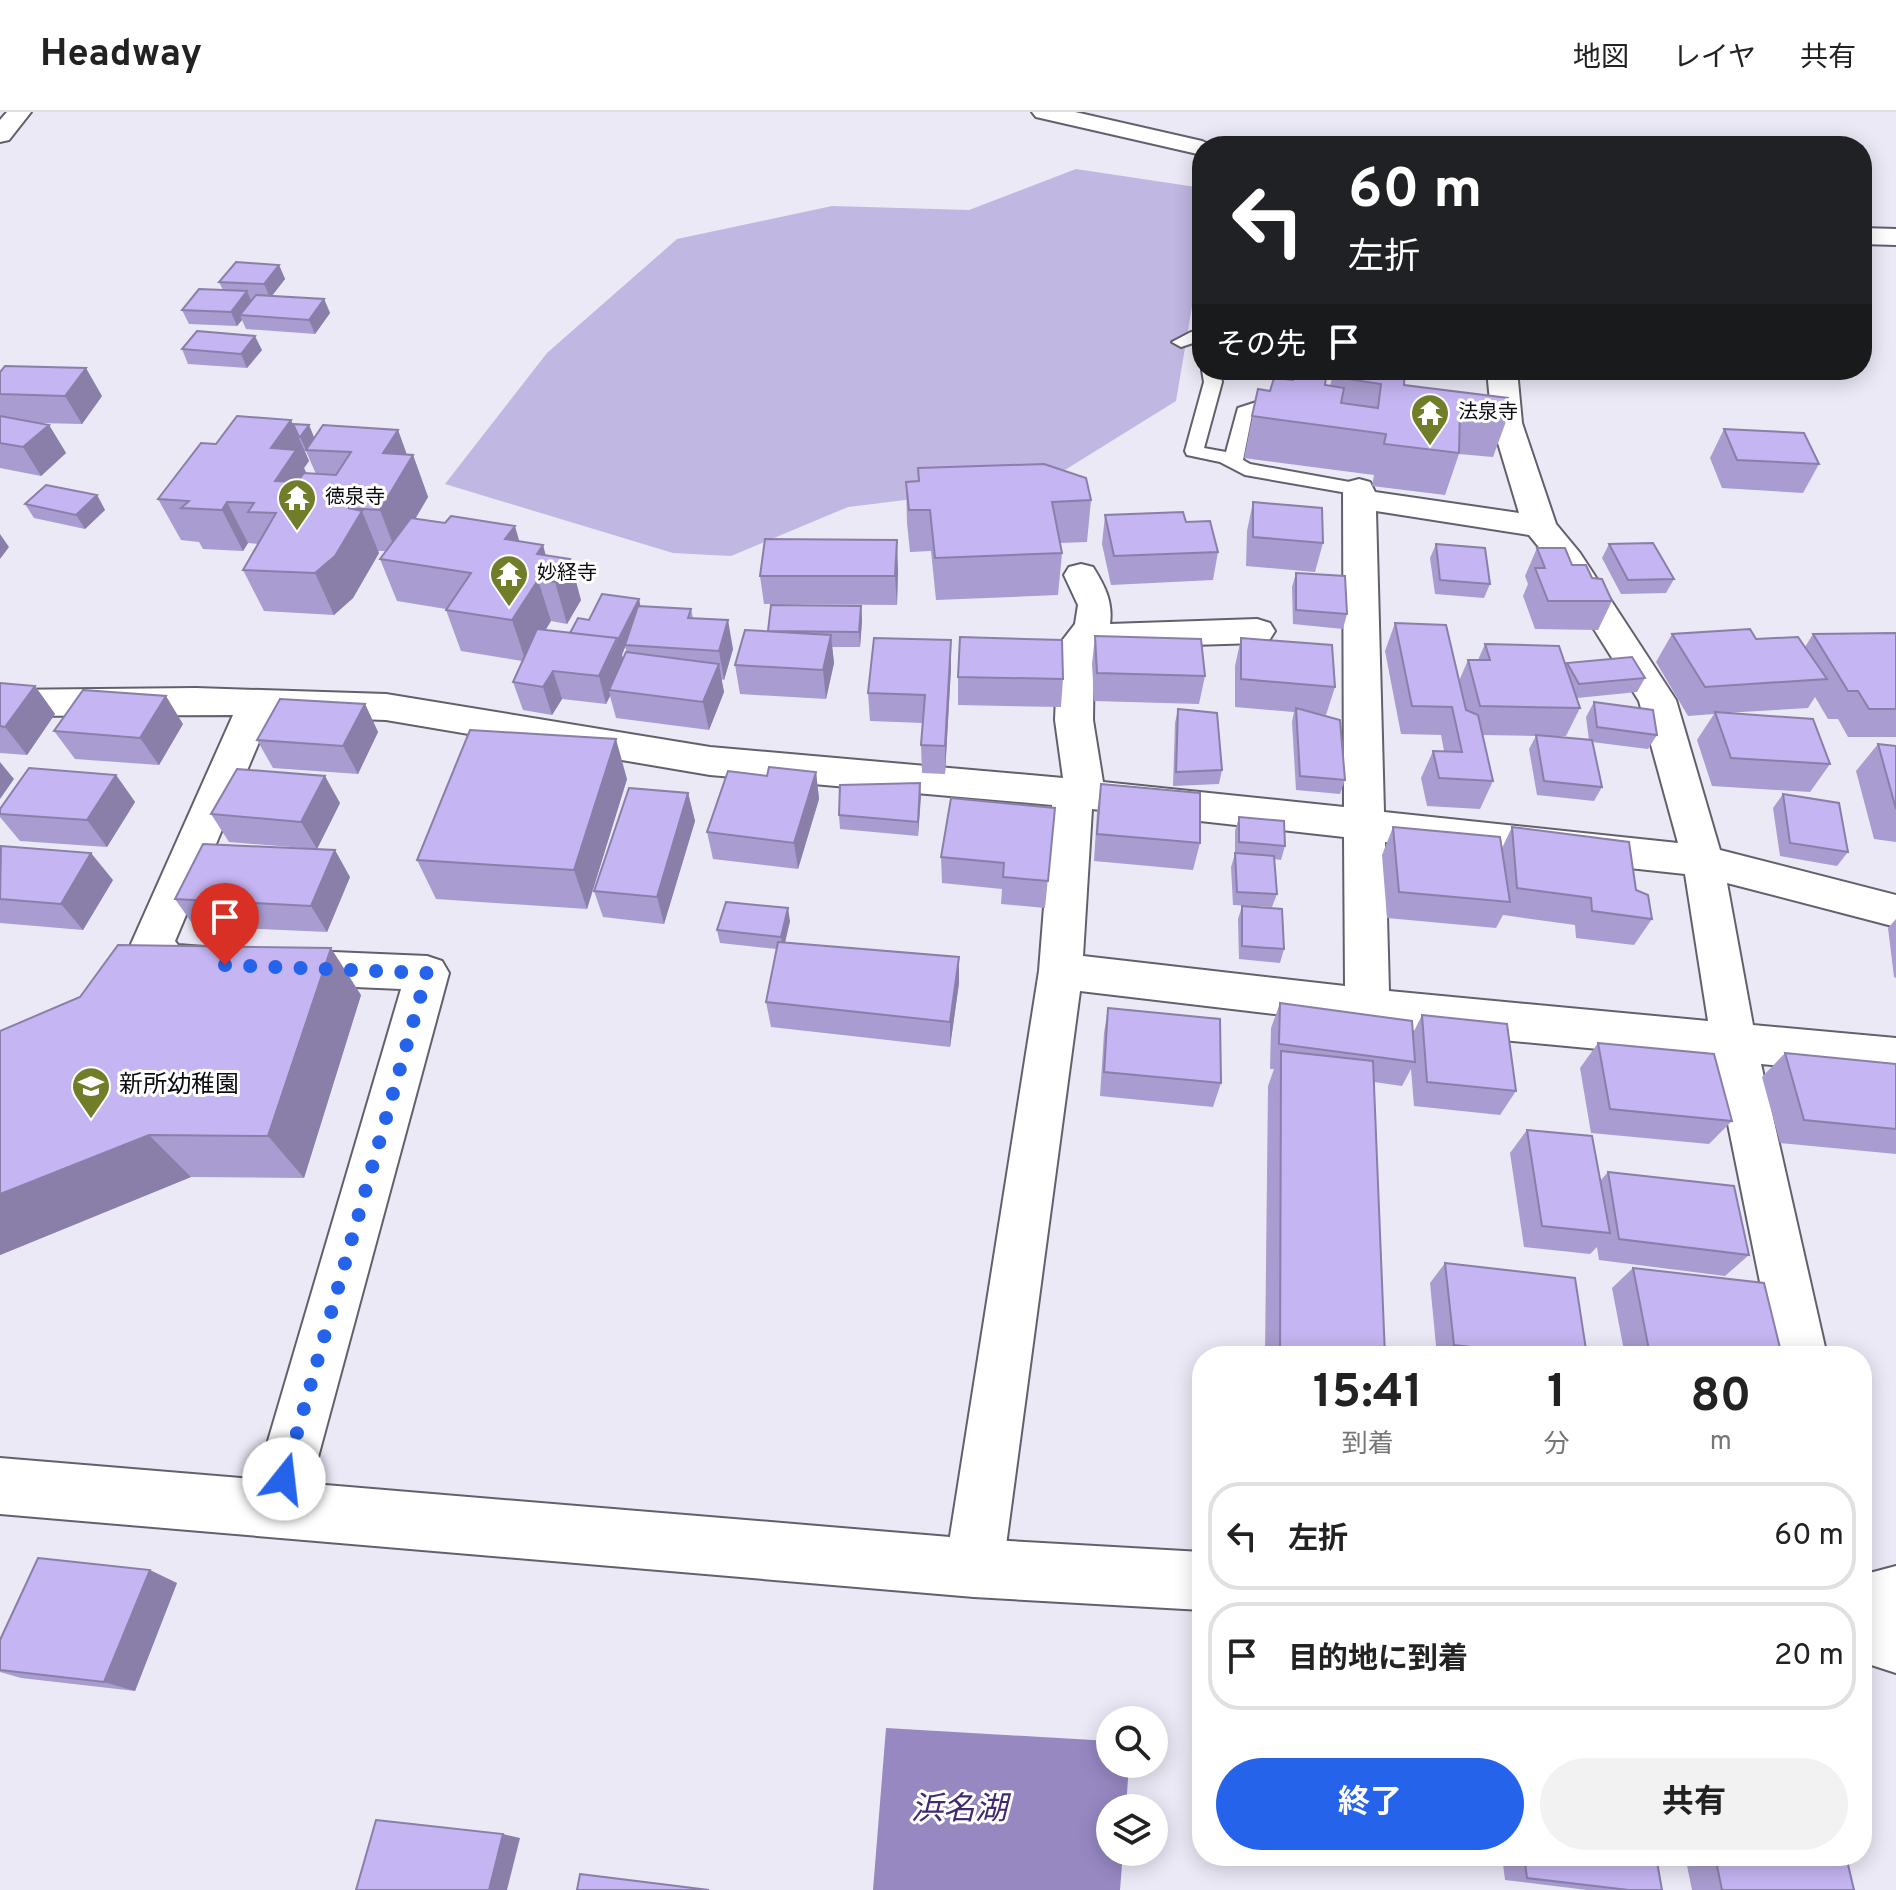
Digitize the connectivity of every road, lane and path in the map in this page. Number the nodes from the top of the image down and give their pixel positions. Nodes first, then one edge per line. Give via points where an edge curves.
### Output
1 (19, 112) edge
2 (1044, 112) edge
3 (1090, 117) edge
4 (0, 135) edge
5 (1192, 145) edge
6 (1872, 236) edge
7 (1896, 237) edge
8 (1192, 337) edge
9 (1181, 342) dead end
10 (1213, 380) edge
11 (1503, 380) edge
12 (1279, 394) edge
13 (1233, 462) junction
14 (1359, 494) junction
15 (1540, 526) junction
16 (1081, 575) dead end
17 (1257, 631) dead end
18 (1084, 637) junction
19 (0, 703) edge
20 (257, 703) junction
21 (1079, 793) junction
22 (1363, 824) junction
23 (1703, 861) junction
24 (1896, 911) edge
25 (1061, 971) junction
26 (1367, 1007) junction
27 (1734, 1043) junction
28 (1896, 1057) edge
29 (1799, 1346) edge
30 (0, 1486) edge
31 (276, 1509) junction
32 (974, 1568) junction
33 (1192, 1580) edge
34 (1896, 1595) edge
35 (1872, 1601) edge
36 (1872, 1636) edge
37 (1896, 1644) edge

1 - 4 street
2 - 3 street
3 - 5 street
6 - 7 street
8 - 9 lane
10 - 13 lane via 1194,451
11 - 15 street via 1507,423
12 - 13 lane via 1277,401 1244,412
13 - 14 lane
14 - 15 street
14 - 22 street
15 - 23 street via 1657,700
16 - 18 street via 1095,605 1092,627
17 - 18 street
18 - 21 street via 1076,646
19 - 20 street
20 - 21 street via 386,707 710,761
20 - 31 street via 152,944 167,962 427,973
21 - 22 street
21 - 25 street
22 - 23 street
22 - 26 street
23 - 24 street
23 - 27 street
25 - 26 street
25 - 32 street
26 - 27 street
27 - 28 street
27 - 29 street
30 - 31 street
31 - 32 street
32 - 33 street
34 - 35 street
36 - 37 street

